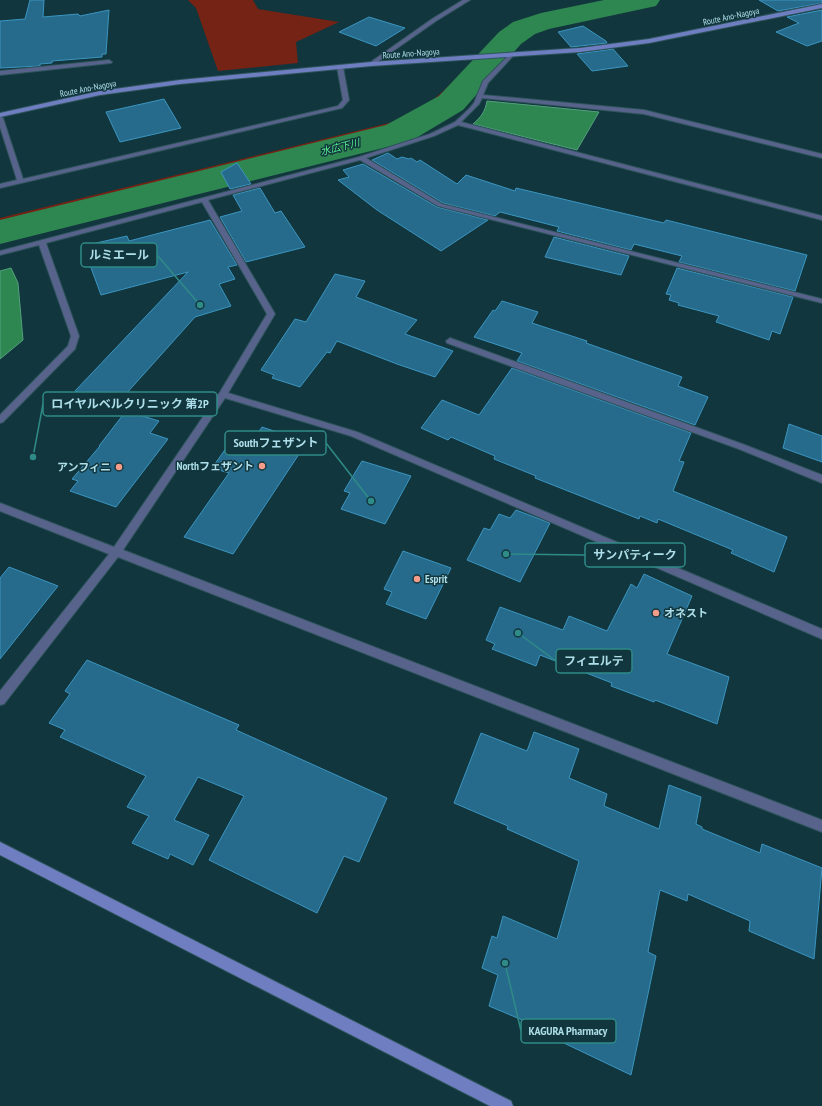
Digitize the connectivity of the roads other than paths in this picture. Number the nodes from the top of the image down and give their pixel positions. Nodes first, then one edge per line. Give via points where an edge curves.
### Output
1 (467, 0) edge
2 (822, 6) edge
3 (507, 56) junction
4 (109, 62) dead end
5 (371, 64) junction
6 (340, 67) junction
7 (0, 73) edge
8 (480, 96) junction
9 (0, 115) edge
10 (0, 118) edge
11 (457, 124) junction
12 (822, 156) edge
13 (361, 158) junction
14 (21, 182) junction
15 (0, 186) edge
16 (204, 199) junction
17 (822, 218) edge
18 (42, 242) junction
19 (0, 253) edge
20 (822, 301) edge
21 (450, 341) dead end
22 (223, 394) junction
23 (0, 420) edge
24 (822, 479) edge
25 (0, 508) edge
26 (116, 552) junction
27 (822, 634) edge
28 (0, 700) edge
29 (822, 826) edge
30 (0, 848) edge
31 (506, 1106) edge

1 - 5 street
2 - 3 main road, Route Ano-Nagoya via 649,41
3 - 5 main road, Route Ano-Nagoya
3 - 8 street via 486,82
4 - 7 street
5 - 6 main road, Route Ano-Nagoya
6 - 9 main road, Route Ano-Nagoya via 168,83 100,93
6 - 14 street via 346,100 340,107
8 - 11 street
8 - 12 street via 644,112
10 - 14 street
11 - 13 street via 432,135
11 - 17 street
13 - 16 street
13 - 20 street via 440,205
14 - 15 street
16 - 18 street
16 - 22 street via 271,314
18 - 19 street
18 - 23 street via 76,336 72,347
21 - 24 street
22 - 26 street
22 - 27 street via 354,434
25 - 26 street
26 - 28 street
26 - 29 street
30 - 31 main road

